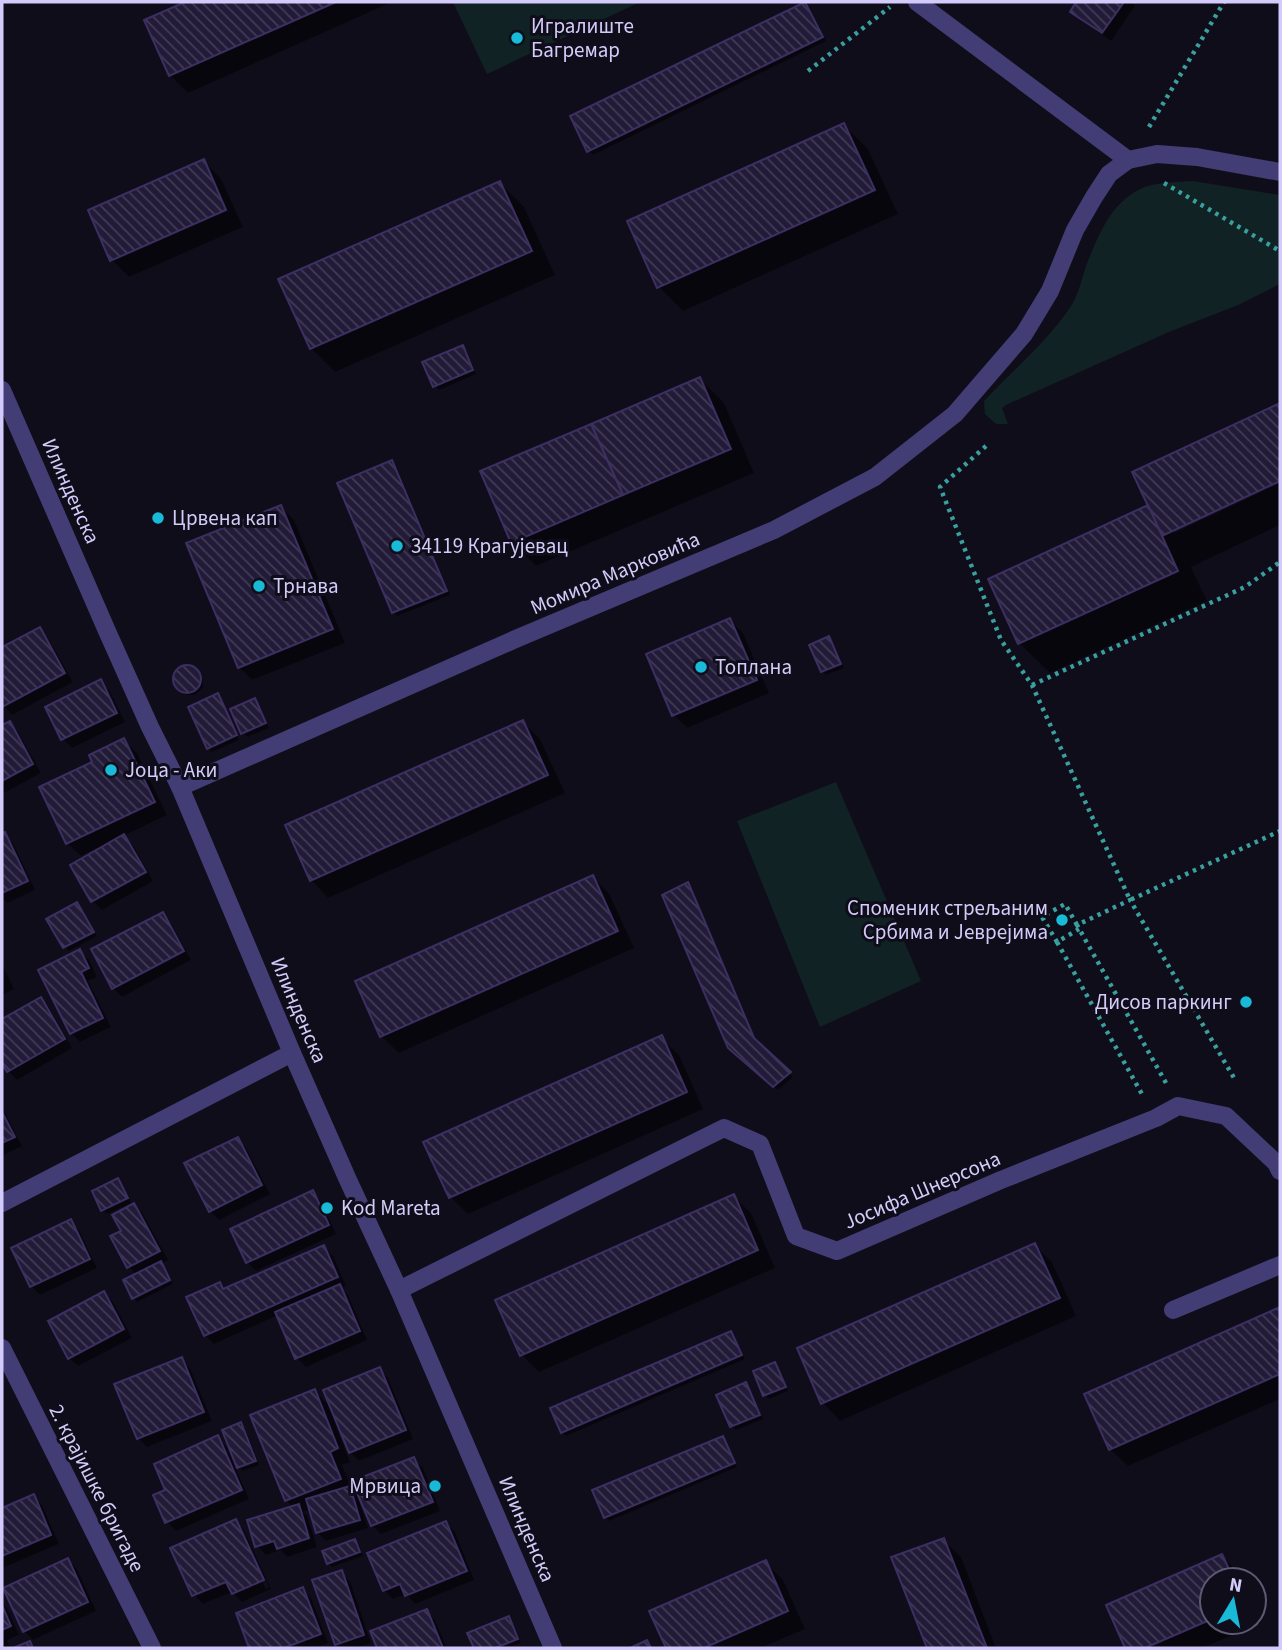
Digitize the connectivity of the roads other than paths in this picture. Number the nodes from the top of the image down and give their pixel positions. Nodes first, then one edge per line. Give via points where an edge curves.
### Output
1 (917, 2) edge
2 (1128, 160) junction
3 (1280, 172) edge
4 (2, 390) edge
5 (180, 787) junction
6 (292, 1053) junction
7 (1280, 1171) edge
8 (2, 1203) edge
9 (1280, 1265) edge
10 (399, 1290) junction
11 (1173, 1310) dead end
12 (2, 1348) edge
13 (152, 1648) edge
14 (553, 1648) edge

1 - 2 street
2 - 3 street via 1157,155 1197,157
2 - 5 street, Момира Марковића via 1109,174 1094,197 1050,291 1024,334 955,414 875,477 775,530
4 - 5 street, Илинденска
5 - 6 street, Илинденска
6 - 8 street
6 - 10 street, Илинденска
7 - 10 street, Јосифа Шнерсона via 1226,1116 1178,1106 837,1251 796,1236 760,1144 724,1128
9 - 11 street
10 - 14 street, Илинденска
12 - 13 street, 2. крајишке бригаде

